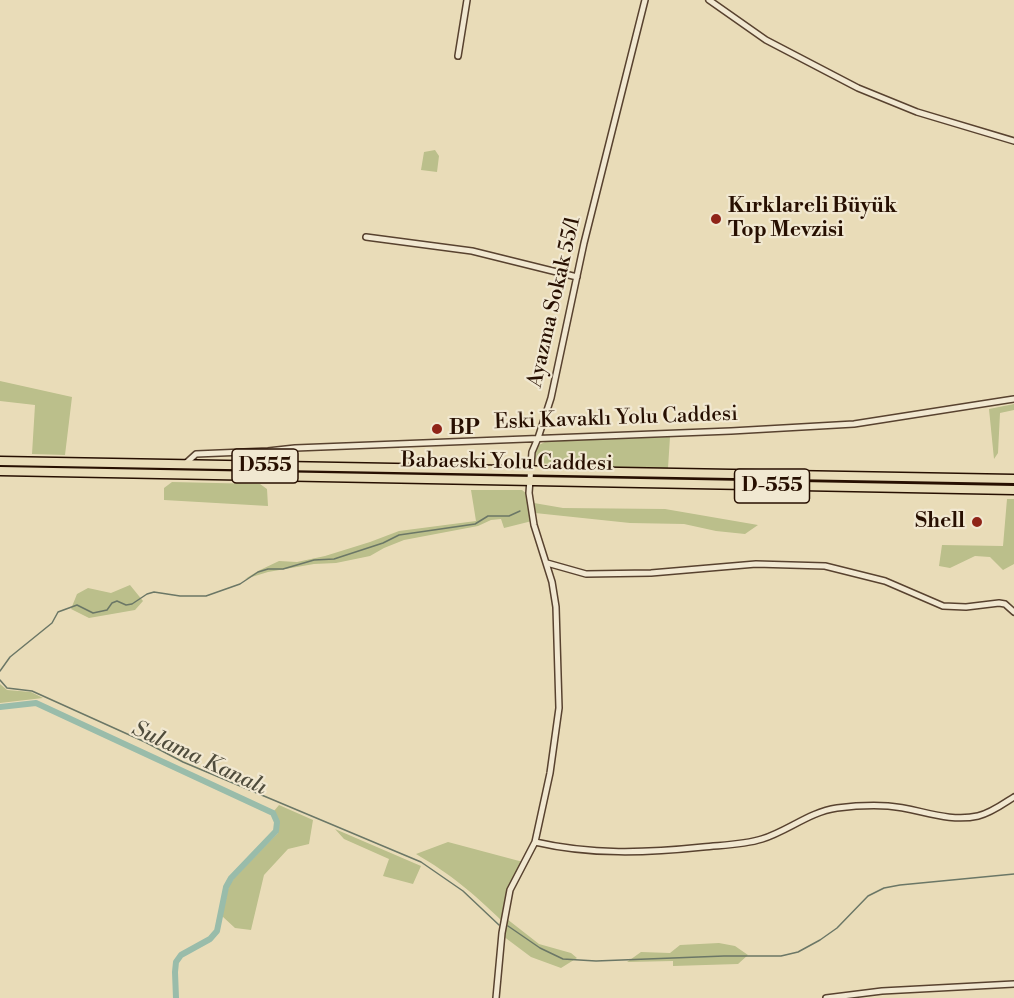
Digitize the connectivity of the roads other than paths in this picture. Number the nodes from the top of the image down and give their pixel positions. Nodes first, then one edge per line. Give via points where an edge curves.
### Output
1 (467, 0) edge
2 (645, 0) edge
3 (709, 0) edge
4 (458, 56) dead end
5 (1014, 141) edge
6 (366, 237) dead end
7 (577, 277) junction
8 (1014, 399) edge
9 (538, 438) junction
10 (0, 461) edge
11 (185, 464) junction
12 (0, 471) edge
13 (530, 471) junction
14 (1014, 479) edge
15 (529, 482) junction
16 (1014, 490) edge
17 (547, 563) junction
18 (1014, 612) edge
19 (1014, 797) edge
20 (535, 842) junction
21 (1014, 984) edge
22 (496, 998) edge
23 (826, 998) edge

1 - 4 street
2 - 7 street, Ayazma Sokak 55/1
3 - 5 street via 766,40 858,88 917,112
6 - 7 street via 472,251
7 - 9 street, Ayazma Sokak 55/1 via 551,398
8 - 9 street, Eski Kavaklı Yolu Caddesi via 854,424
9 - 11 street, Eski Kavaklı Yolu Caddesi via 196,454
9 - 13 street, Ayazma Sokak 55/1
10 - 11 highway, Babaeski Yolu Caddesi / D555
11 - 13 highway, Babaeski Yolu Caddesi / D555
12 - 15 highway, Babaeski Yolu Caddesi / D555
13 - 14 highway, Babaeski Yolu Caddesi / D-555
13 - 15 street, Ayazma Sokak 55/1
15 - 16 highway, Babaeski Yolu Caddesi / D-555
15 - 17 street, Ayazma Sokak 55/1 via 534,525
17 - 18 street via 585,574 756,564 825,566 885,581 943,606 999,603
17 - 20 street, Ayazma Sokak 55/1 via 556,607 559,708
19 - 20 street via 979,815 964,818 888,806 838,808 817,813 762,839 672,850 615,853
20 - 22 street, Ayazma Sokak 55/1 via 510,890
21 - 23 street via 892,990

